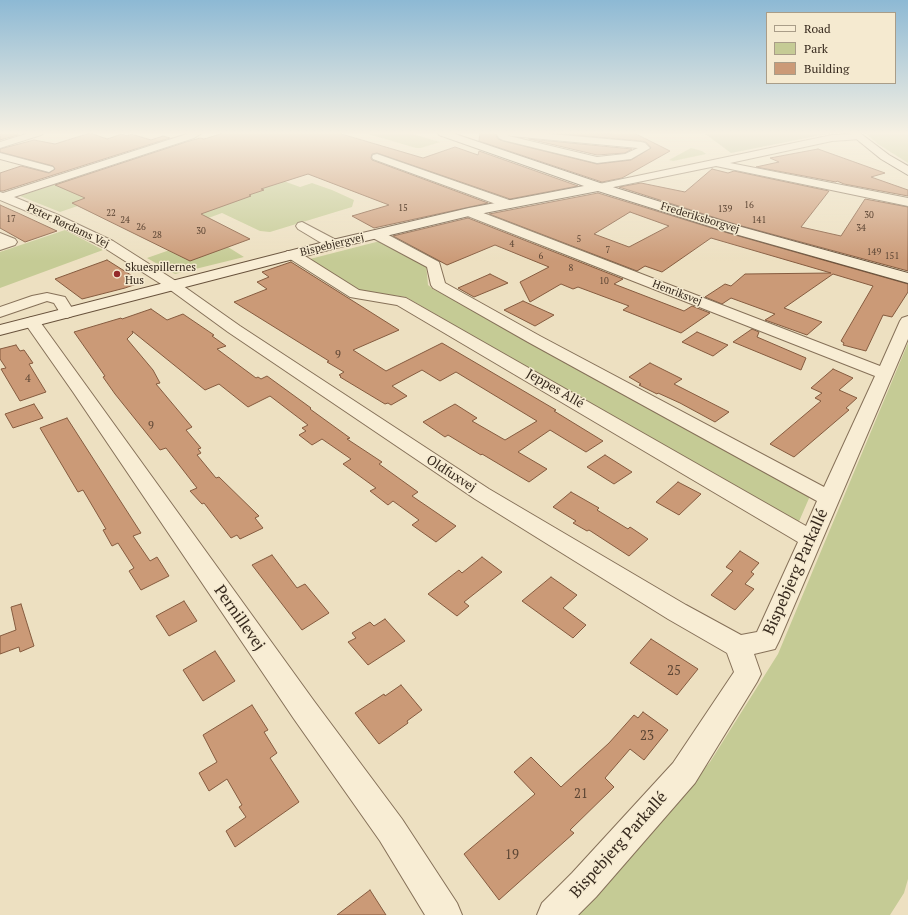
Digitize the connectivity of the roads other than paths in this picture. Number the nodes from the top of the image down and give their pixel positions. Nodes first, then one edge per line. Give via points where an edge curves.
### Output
1 (68, 176) edge
2 (427, 176) edge
3 (565, 176) edge
4 (651, 176) edge
5 (772, 176) edge
6 (599, 187) junction
7 (2, 197) edge
8 (908, 202) edge
9 (508, 204) junction
10 (470, 212) junction
11 (302, 226) dead end
12 (376, 234) junction
13 (0, 237) edge
14 (333, 244) junction
15 (0, 246) edge
16 (292, 254) junction
17 (908, 278) edge
18 (174, 286) junction
19 (0, 312) edge
20 (67, 313) junction
21 (908, 321) edge
22 (32, 322) junction
23 (0, 330) edge
24 (885, 374) junction
25 (828, 498) junction
26 (812, 540) junction
27 (738, 646) junction
28 (445, 915) edge
29 (554, 915) edge

1 - 7 street
2 - 9 street
3 - 6 street, Frederiksborgvej
4 - 6 street
5 - 8 street
6 - 9 street, Bispebjergvej
6 - 17 street, Frederiksborgvej via 733,229
7 - 18 street, Peter Rørdams Vej via 96,237
9 - 10 street, Bispebjergvej
10 - 12 street, Bispebjergvej
10 - 24 street, Henriksvej
11 - 14 street
12 - 14 street, Bispebjergvej
12 - 25 street via 434,265 438,285
13 - 15 street via 10,242
14 - 16 street, Bispebjergvej
16 - 18 street, Bispebjergvej
16 - 26 street, Jeppes Allé via 355,294 401,300
18 - 20 street, Bispebjergvej
18 - 27 street, Oldfuxvej via 234,329 482,494
19 - 20 street via 47,297 60,300
20 - 22 street, Bispebjergvej
21 - 24 street, Bispebjerg Parkallé
22 - 23 street, Bispebjergvej
22 - 28 street, Pernillevej via 391,830
24 - 25 street, Bispebjerg Parkallé
25 - 26 street, Bispebjerg Parkallé
26 - 27 street, Bispebjerg Parkallé via 766,641
27 - 29 street, Bispebjerg Parkallé via 748,674 684,773

